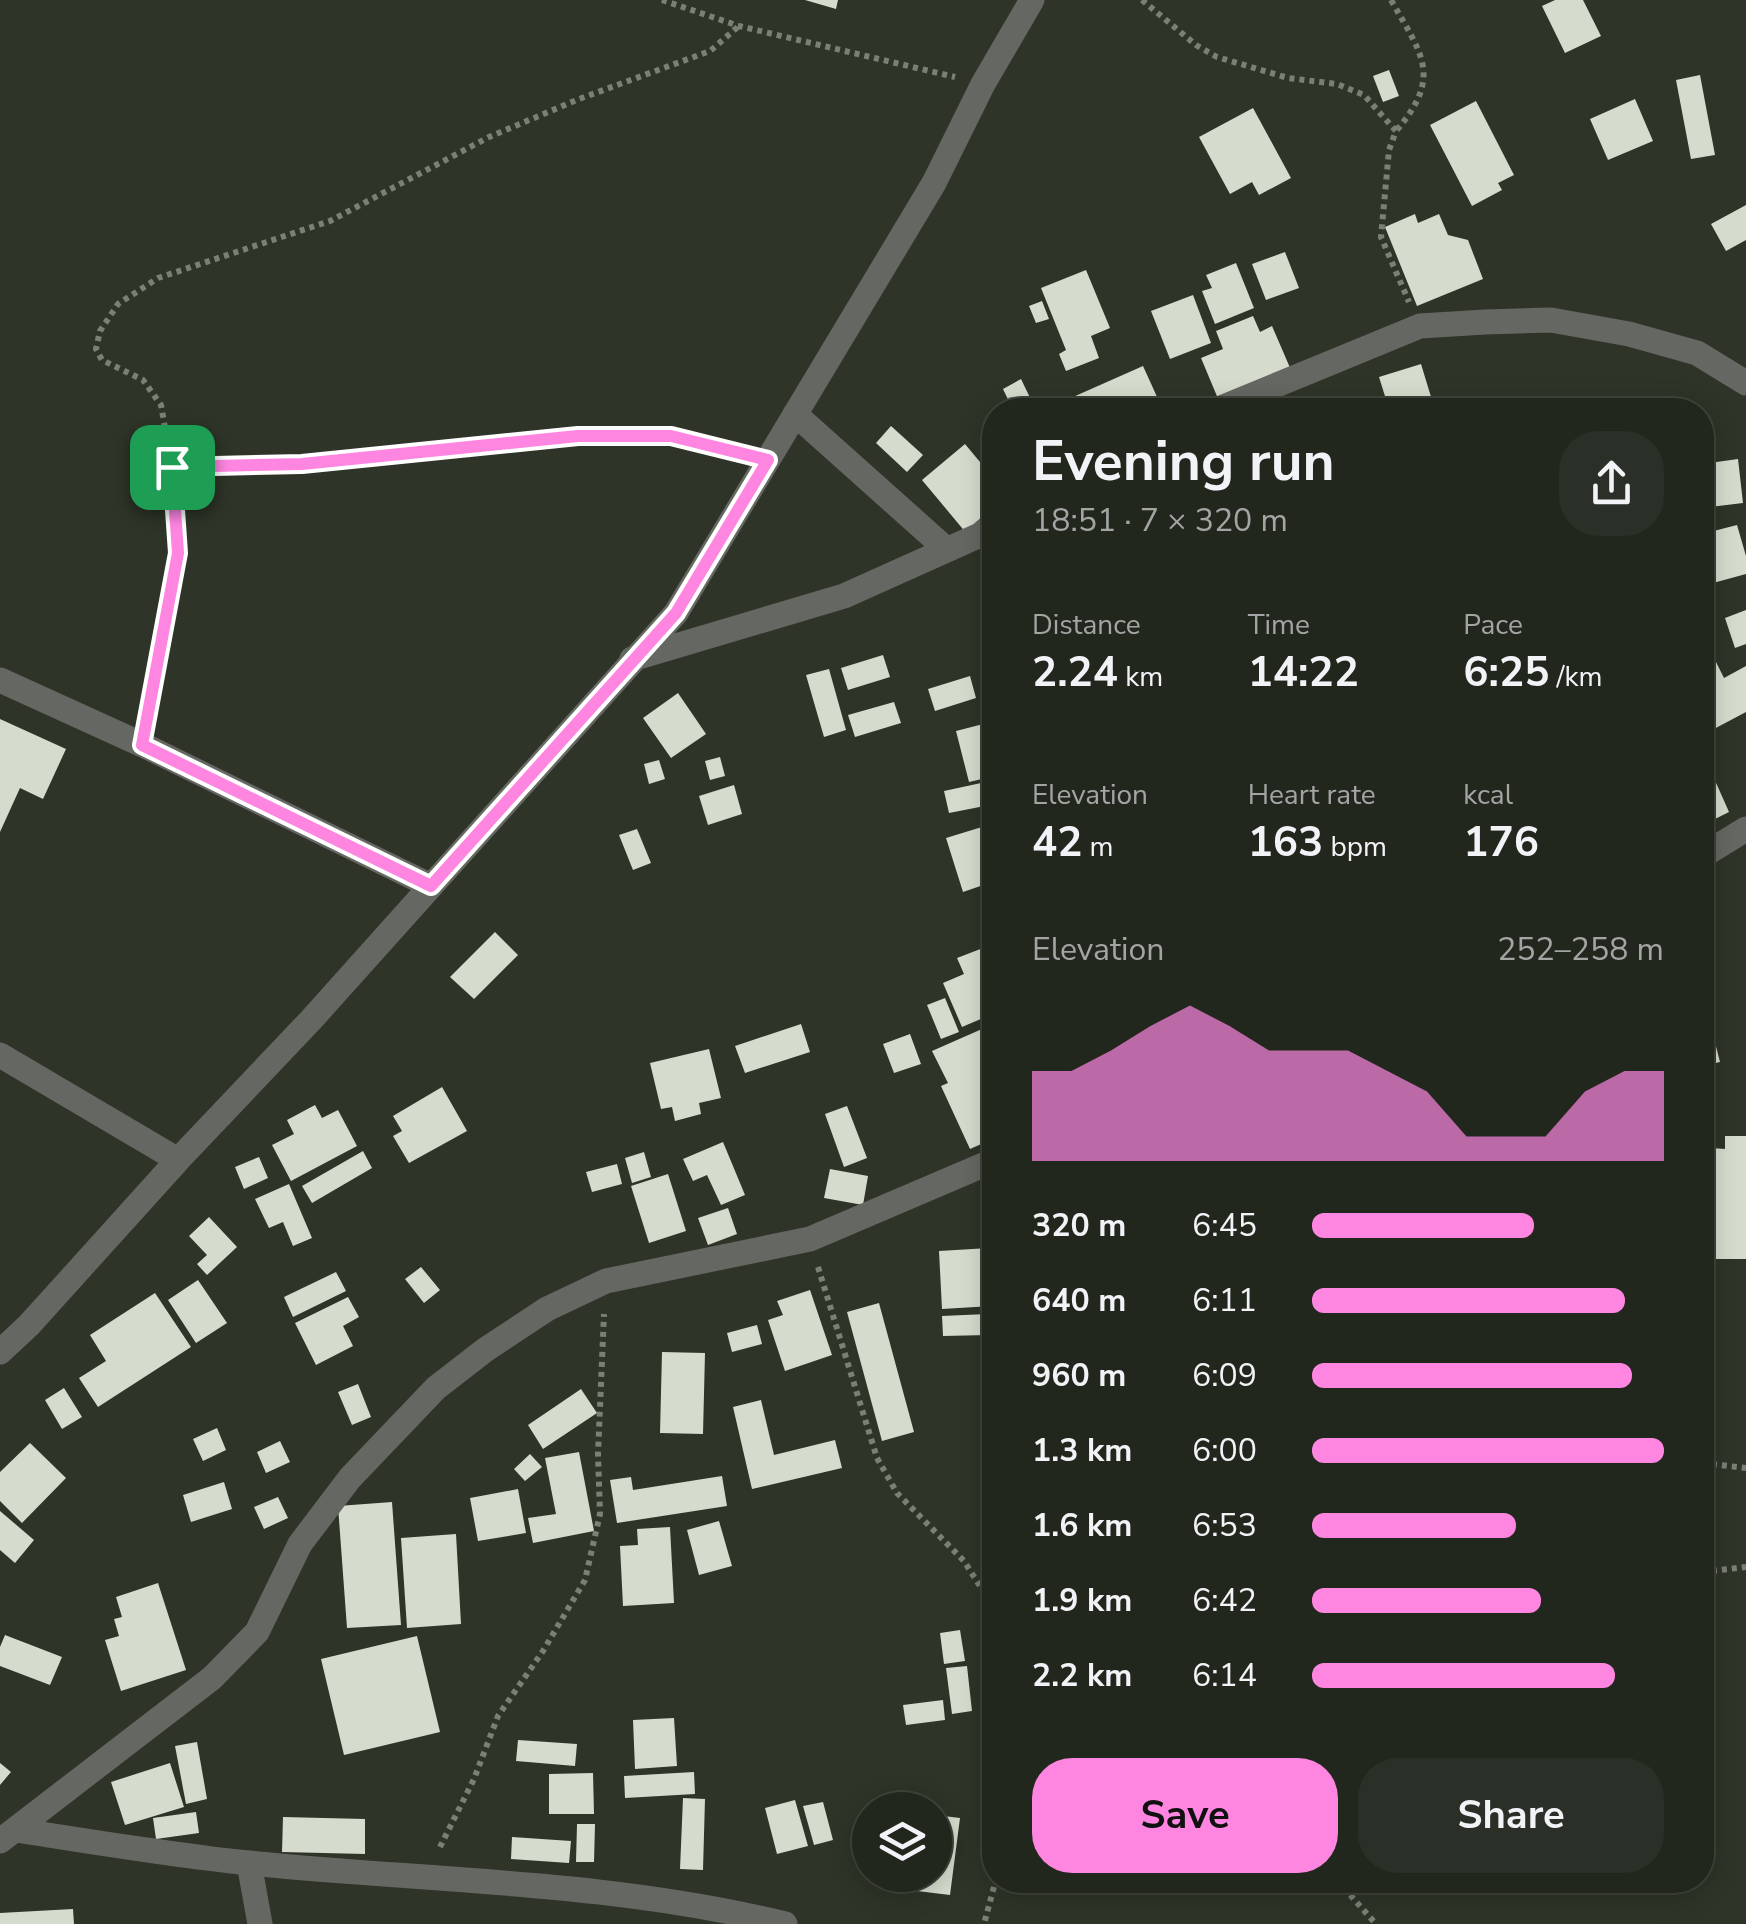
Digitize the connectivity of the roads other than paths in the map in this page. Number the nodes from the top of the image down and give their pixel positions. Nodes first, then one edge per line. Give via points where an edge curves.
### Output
1 (1032, 0) edge
2 (1746, 383) edge
3 (1245, 398) edge
4 (795, 414) junction
5 (982, 533) edge
6 (945, 548) junction
7 (632, 659) junction
8 (0, 680) edge
9 (1746, 829) edge
10 (1714, 849) edge
11 (431, 886) junction
12 (0, 1055) edge
13 (178, 1160) junction
14 (982, 1165) edge
15 (0, 1352) edge
16 (8, 1835) edge
17 (249, 1863) junction
18 (260, 1924) edge
19 (785, 1924) edge

1 - 4 street via 934,183
2 - 3 street via 1697,352 1551,320 1420,326
4 - 6 street
4 - 7 street via 676,613
5 - 6 street
6 - 7 street via 844,596
7 - 11 street
8 - 11 street
9 - 10 street
11 - 13 street
12 - 13 street
13 - 15 street
14 - 16 street via 810,1238 606,1281 547,1309 436,1388 350,1478 300,1544 257,1632 212,1678
16 - 17 street
17 - 18 street
17 - 19 street via 674,1903

